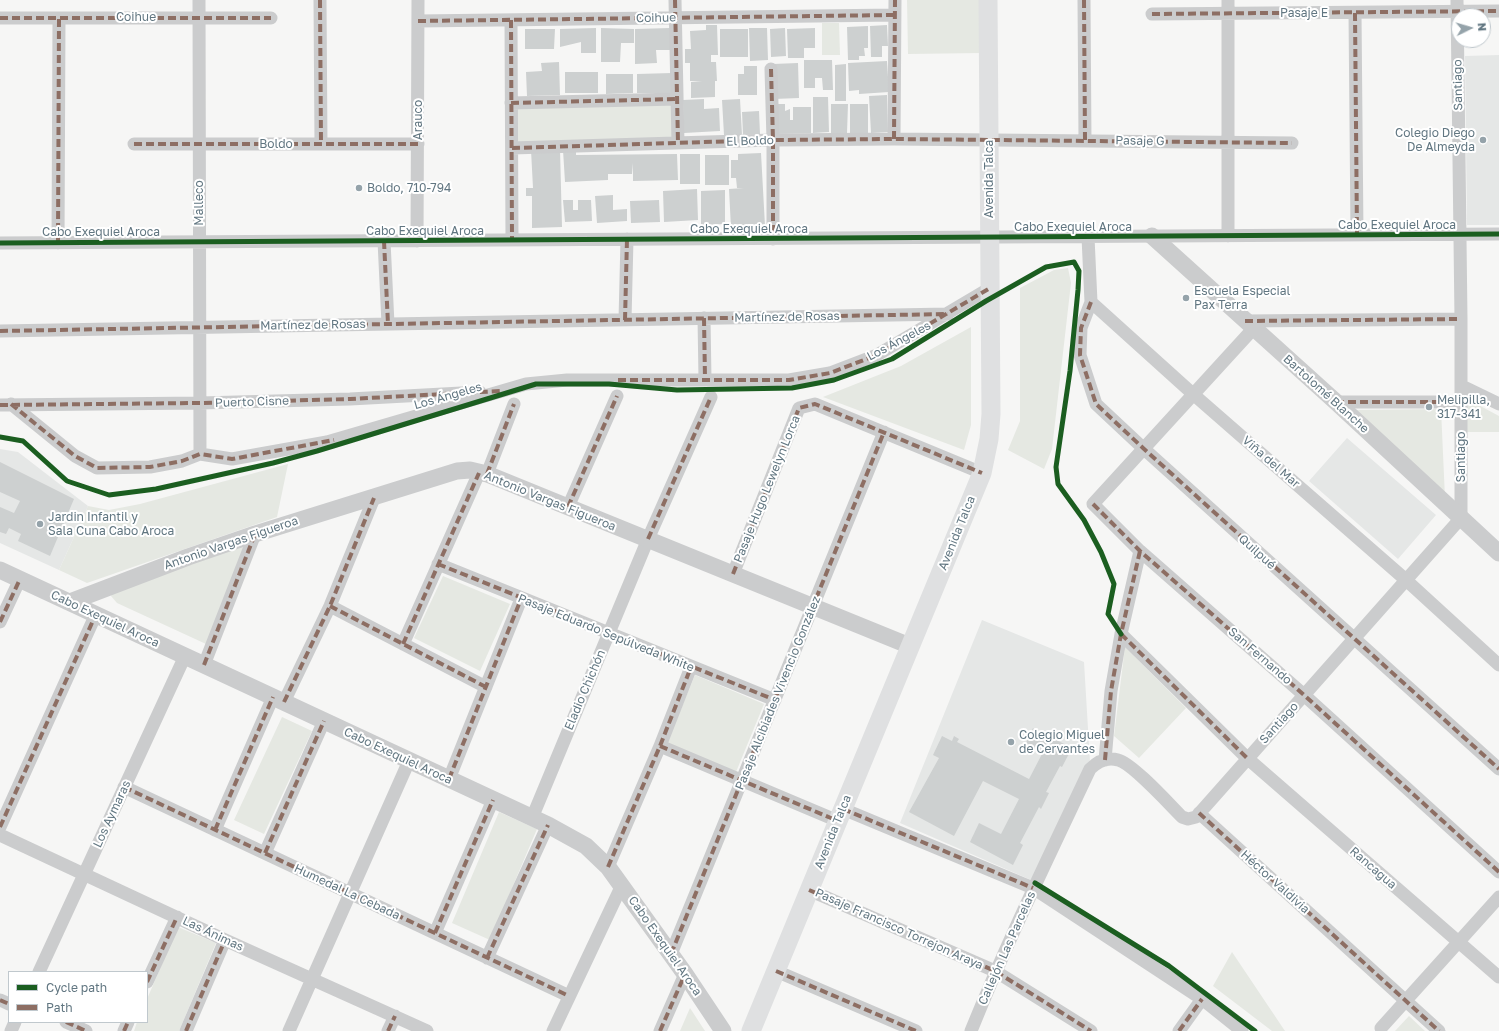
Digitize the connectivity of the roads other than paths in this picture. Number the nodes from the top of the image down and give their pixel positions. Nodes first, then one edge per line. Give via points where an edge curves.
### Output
1 (199, 0) edge
2 (320, 0) edge
3 (418, 0) edge
4 (675, 0) edge
5 (895, 0) edge
6 (988, 0) edge
7 (1084, 0) edge
8 (1228, 0) edge
9 (1457, 6) edge
10 (1499, 11) edge
11 (1355, 13) junction
12 (1152, 14) dead end
13 (1228, 14) junction
14 (895, 15) junction
15 (0, 18) edge
16 (59, 18) junction
17 (199, 18) junction
18 (271, 18) dead end
19 (675, 18) junction
20 (511, 20) junction
21 (418, 21) junction
22 (771, 69) dead end
23 (677, 99) junction
24 (511, 103) junction
25 (894, 139) junction
26 (989, 139) junction
27 (773, 140) junction
28 (1085, 140) junction
29 (1228, 142) junction
30 (678, 143) junction
31 (1292, 143) dead end
32 (134, 144) dead end
33 (199, 144) junction
34 (320, 144) junction
35 (418, 144) junction
36 (512, 148) junction
37 (1499, 234) edge
38 (1357, 235) junction
39 (1460, 235) junction
40 (1152, 236) junction
41 (1228, 236) junction
42 (989, 237) junction
43 (1088, 237) junction
44 (627, 239) junction
45 (773, 239) junction
46 (512, 240) junction
47 (384, 241) junction
48 (417, 241) junction
49 (200, 242) junction
50 (0, 243) edge
51 (58, 243) junction
52 (990, 288) junction
53 (1091, 302) junction
54 (948, 314) junction
55 (704, 318) junction
56 (1461, 319) junction
57 (626, 320) junction
58 (388, 324) junction
59 (1249, 325) junction
60 (200, 328) junction
61 (0, 331) edge
62 (705, 379) junction
63 (1462, 386) junction
64 (504, 390) junction
65 (1193, 394) junction
66 (617, 396) dead end
67 (711, 396) dead end
68 (1336, 402) junction
69 (1461, 402) junction
70 (200, 403) junction
71 (6, 404) edge
72 (514, 404) dead end
73 (1499, 404) edge
74 (884, 432) junction
75 (1143, 448) junction
76 (200, 454) junction
77 (982, 473) junction
78 (483, 474) junction
79 (374, 498) junction
80 (568, 507) junction
81 (1461, 518) junction
82 (255, 534) junction
83 (648, 539) junction
84 (1140, 551) junction
85 (1499, 553) edge
86 (438, 564) junction
87 (0, 570) edge
88 (733, 574) junction
89 (20, 579) junction
90 (1406, 580) junction
91 (521, 599) junction
92 (70, 602) junction
93 (330, 606) junction
94 (813, 606) junction
95 (96, 614) junction
96 (0, 622) edge
97 (609, 633) junction
98 (1121, 634) junction
99 (1354, 639) junction
100 (403, 644) junction
101 (910, 646) junction
102 (185, 656) junction
103 (204, 665) junction
104 (1499, 665) edge
105 (691, 667) junction
106 (486, 687) junction
107 (1304, 695) junction
108 (278, 700) junction
109 (775, 700) junction
110 (324, 721) junction
111 (660, 746) junction
112 (1248, 758) junction
113 (1105, 760) junction
114 (409, 761) junction
115 (1499, 769) edge
116 (449, 779) junction
117 (742, 780) junction
118 (124, 787) junction
119 (493, 800) junction
120 (1199, 813) junction
121 (840, 815) junction
122 (532, 818) junction
123 (548, 825) junction
124 (0, 827) edge
125 (215, 830) junction
126 (0, 835) edge
127 (264, 853) junction
128 (608, 867) junction
129 (1499, 872) edge
130 (84, 874) junction
131 (622, 885) junction
132 (1033, 888) junction
133 (809, 890) junction
134 (350, 893) junction
135 (1499, 897) edge
136 (177, 917) junction
137 (435, 933) junction
138 (225, 940) junction
139 (1459, 942) junction
140 (671, 954) junction
141 (487, 958) junction
142 (39, 971) edge
143 (776, 971) junction
144 (995, 971) junction
145 (685, 974) junction
146 (1499, 977) edge
147 (312, 979) junction
148 (148, 980) edge
149 (569, 996) junction
150 (1202, 998) junction
151 (1406, 1001) junction
152 (395, 1016) junction
153 (68, 1023) edge
154 (1381, 1028) dead end
155 (86, 1031) edge
156 (186, 1031) edge
157 (290, 1031) edge
158 (388, 1031) edge
159 (427, 1031) edge
160 (553, 1031) edge
161 (660, 1031) edge
162 (723, 1031) edge
163 (751, 1031) edge
164 (916, 1031) edge
165 (971, 1031) edge
166 (1091, 1031) edge
167 (1180, 1031) edge
168 (1242, 1031) edge
169 (1439, 1031) edge

1 - 17 street, Malleco
2 - 34 street
3 - 21 street, Arauco
4 - 19 street
5 - 14 street
6 - 26 main road, Avenida Talca
7 - 28 street
8 - 13 street
9 - 10 street, Pasaje E
9 - 11 street, Pasaje E
9 - 39 street, Santiago
11 - 13 street, Pasaje E
11 - 38 street
12 - 13 street, Pasaje E
13 - 29 street
14 - 19 street, Coihue
14 - 25 street
15 - 16 street, Coihue
16 - 17 street, Coihue
16 - 51 street
17 - 18 street, Coihue
17 - 33 street, Malleco
19 - 20 street, Coihue
19 - 23 street
20 - 21 street, Coihue
20 - 24 street
21 - 35 street, Arauco
22 - 27 street
23 - 24 street
23 - 30 street
24 - 36 street
25 - 26 street, El Boldo
25 - 27 street, El Boldo
26 - 28 street, Pasaje G
26 - 42 main road, Avenida Talca
27 - 30 street, El Boldo
27 - 45 street
28 - 29 street, Pasaje G
29 - 31 street, Pasaje G
29 - 41 street
30 - 36 street, El Boldo
32 - 33 street, Boldo
33 - 34 street, Boldo
33 - 49 street, Malleco
34 - 35 street, Boldo
35 - 48 street, Arauco
36 - 46 street
37 - 39 street, Cabo Exequiel Aroca
38 - 39 street, Cabo Exequiel Aroca
38 - 41 street, Cabo Exequiel Aroca
39 - 56 street, Santiago
40 - 41 street, Cabo Exequiel Aroca
40 - 43 street, Cabo Exequiel Aroca
40 - 59 street, Bartolomé Blanche
42 - 43 street, Cabo Exequiel Aroca
42 - 45 street, Cabo Exequiel Aroca
42 - 52 main road, Avenida Talca
43 - 53 street
44 - 45 street, Cabo Exequiel Aroca
44 - 46 street, Cabo Exequiel Aroca
44 - 57 street
46 - 48 street, Cabo Exequiel Aroca
47 - 48 street, Cabo Exequiel Aroca
47 - 49 street, Cabo Exequiel Aroca
47 - 58 street
49 - 51 street, Cabo Exequiel Aroca
49 - 60 street, Malleco
50 - 51 street, Cabo Exequiel Aroca
52 - 54 street, Los Ángeles
52 - 77 main road, Avenida Talca via 991,414
53 - 65 street, Viña del Mar
53 - 75 street, Quilpué via 1081,328 1080,355 1096,404
54 - 55 street, Martínez de Rosas
54 - 62 street, Los Ángeles via 877,355 830,373 789,380
55 - 57 street, Martínez de Rosas
55 - 62 street
56 - 59 street
56 - 63 street, Santiago
57 - 58 street, Martínez de Rosas
58 - 60 street, Martínez de Rosas
59 - 65 street
59 - 68 street, Bartolomé Blanche
60 - 61 street, Martínez de Rosas
60 - 70 street, Malleco
62 - 64 street, Los Ángeles via 567,380 526,384
63 - 69 street, Santiago
63 - 73 street
64 - 70 street, Puerto Cisne via 350,399
64 - 76 street, Los Ángeles via 327,442 232,459
65 - 75 street
65 - 90 street, Viña del Mar
66 - 80 street
67 - 83 street, Eladio Chichón
68 - 69 street
68 - 81 street, Bartolomé Blanche
69 - 81 street, Santiago
70 - 71 street, Puerto Cisne
70 - 76 street, Malleco
71 - 76 street via 75,456 97,468 150,467 182,461
72 - 78 street
74 - 77 street, Pasaje Hugo Lewelyn Lorca
74 - 88 street, Pasaje Hugo Lewelyn Lorca via 815,404 799,408
74 - 94 street, Pasaje Alcibiades Vivencio González
75 - 84 street, San Fernando via 1093,504
75 - 99 street, Quilpué
77 - 101 main road, Avenida Talca
78 - 79 street, Antonio Vargas Figueroa via 470,470 457,471
78 - 80 street, Antonio Vargas Figueroa
78 - 86 street
79 - 82 street, Antonio Vargas Figueroa
79 - 93 street
80 - 83 street, Antonio Vargas Figueroa
81 - 85 street, Bartolomé Blanche
81 - 90 street, Santiago
82 - 92 street, Antonio Vargas Figueroa via 188,556
82 - 103 street
83 - 88 street, Antonio Vargas Figueroa
83 - 97 street, Eladio Chichón
84 - 98 street
84 - 107 street, San Fernando
86 - 91 street, Pasaje Eduardo Sepúlveda White
86 - 100 street
87 - 89 street, Cabo Exequiel Aroca
88 - 94 street, Antonio Vargas Figueroa
89 - 92 street, Cabo Exequiel Aroca
89 - 96 street
90 - 99 street, Santiago
90 - 104 street, Viña del Mar
91 - 97 street, Pasaje Eduardo Sepúlveda White
91 - 106 street
92 - 95 street, Cabo Exequiel Aroca
93 - 100 street
93 - 108 street
94 - 101 street, Antonio Vargas Figueroa
94 - 109 street, Pasaje Alcibiades Vivencio González
95 - 102 street, Cabo Exequiel Aroca
95 - 124 street
97 - 105 street, Pasaje Eduardo Sepúlveda White
97 - 122 street, Eladio Chichón
98 - 112 street, Rancagua
98 - 113 street via 1111,691
99 - 107 street, Santiago
99 - 115 street, Quilpué
100 - 106 street
101 - 121 main road, Avenida Talca
102 - 103 street, Cabo Exequiel Aroca
102 - 118 street, Los Aymaras
103 - 108 street, Cabo Exequiel Aroca
105 - 109 street, Pasaje Eduardo Sepúlveda White
105 - 111 street
106 - 116 street
107 - 112 street, Santiago
107 - 129 street, San Fernando
108 - 110 street, Cabo Exequiel Aroca
108 - 125 street
109 - 117 street, Pasaje Alcibiades Vivencio González
110 - 114 street, Cabo Exequiel Aroca
110 - 127 street
111 - 117 street
111 - 128 street
112 - 120 street, Santiago
112 - 139 street, Rancagua
113 - 120 street via 1126,763 1182,817 1192,818
113 - 132 street, Callejón Las Parcelas via 1090,769
114 - 116 street, Cabo Exequiel Aroca
114 - 134 street
116 - 119 street, Cabo Exequiel Aroca
117 - 121 street
117 - 140 street, Pasaje Alcibiades Vivencio González
118 - 125 street, Humedal La Cebada
118 - 130 street, Los Aymaras
119 - 122 street, Cabo Exequiel Aroca
119 - 137 street
120 - 151 street, Héctor Valdivia
121 - 132 street
121 - 133 main road, Avenida Talca
122 - 123 street, Cabo Exequiel Aroca
123 - 128 street, Cabo Exequiel Aroca via 586,846
123 - 141 street
125 - 127 street, Humedal La Cebada
126 - 130 street, Las Ánimas
127 - 134 street, Humedal La Cebada
128 - 131 street, Cabo Exequiel Aroca
130 - 136 street, Las Ánimas
130 - 142 street, Los Aymaras
131 - 140 street, Cabo Exequiel Aroca
131 - 149 street
132 - 144 street, Callejón Las Parcelas
132 - 150 street
133 - 143 main road, Avenida Talca
133 - 144 street, Pasaje Francisco Torrejon Araya
134 - 137 street, Humedal La Cebada
134 - 147 street
135 - 139 street
136 - 138 street, Las Ánimas
136 - 148 street
137 - 141 street, Humedal La Cebada
138 - 147 street, Las Ánimas
138 - 156 street
139 - 146 street, Rancagua
139 - 151 street
140 - 145 street, Cabo Exequiel Aroca
141 - 149 street, Humedal La Cebada
143 - 163 main road, Avenida Talca
143 - 164 street
144 - 165 street, Callejón Las Parcelas
144 - 166 street, Pasaje Francisco Torrejon Araya
145 - 161 street
145 - 162 street, Cabo Exequiel Aroca
147 - 152 street, Las Ánimas
147 - 157 street
149 - 160 street
150 - 167 street
150 - 168 street
151 - 154 street
151 - 169 street, Héctor Valdivia
152 - 158 street
152 - 159 street, Las Ánimas
153 - 155 street

